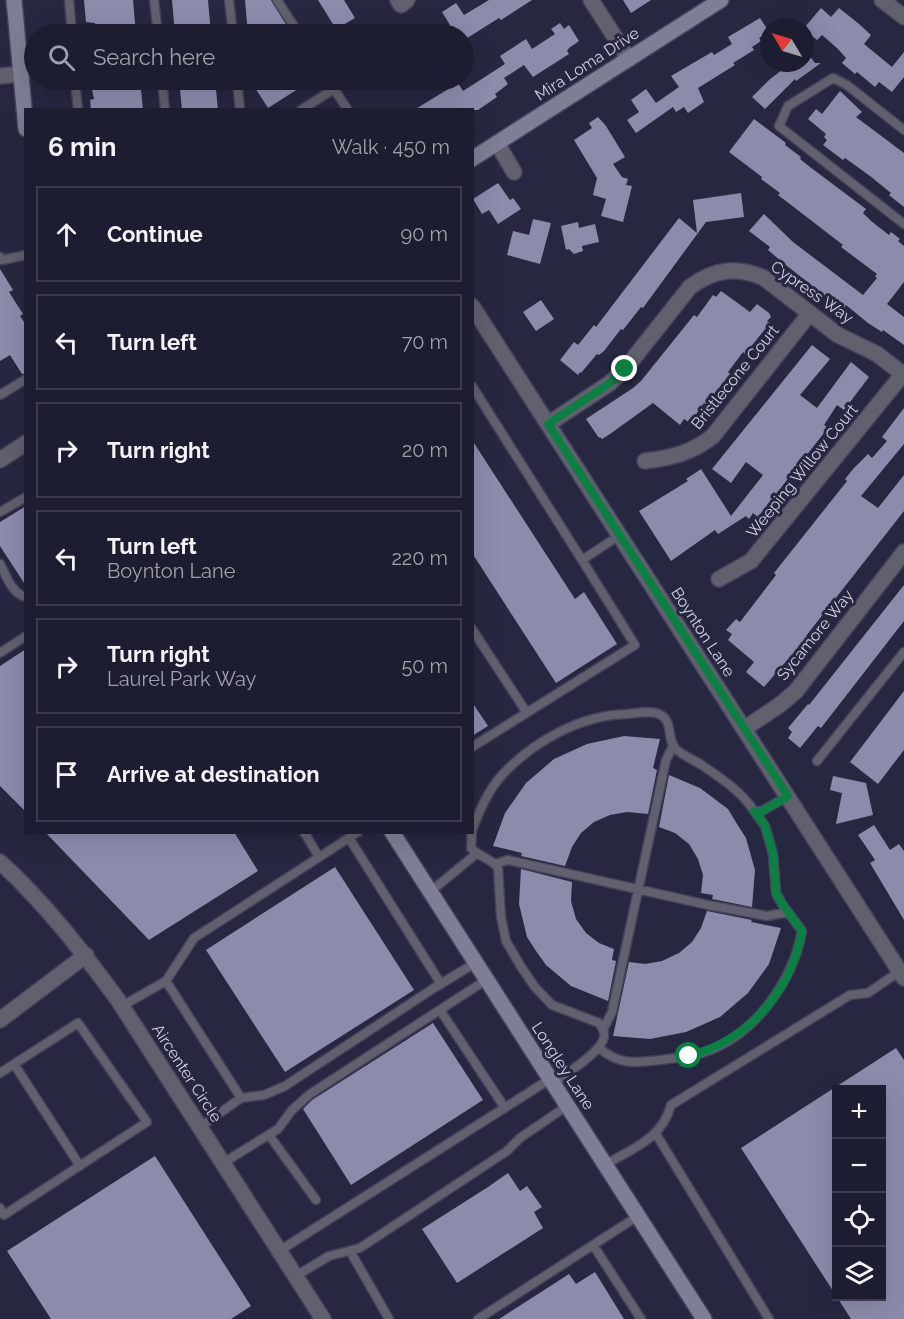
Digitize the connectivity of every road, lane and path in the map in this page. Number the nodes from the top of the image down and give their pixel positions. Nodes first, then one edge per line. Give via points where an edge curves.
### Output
1 (14, 0) edge
2 (69, 0) edge
3 (154, 0) edge
4 (229, 0) edge
5 (277, 0) edge
6 (591, 0) edge
7 (721, 0) edge
8 (882, 0) edge
9 (904, 17) edge
10 (71, 24) edge
11 (157, 24) edge
12 (232, 24) edge
13 (293, 24) edge
14 (629, 59) junction
15 (21, 74) junction
16 (0, 76) edge
17 (76, 90) edge
18 (163, 90) edge
19 (238, 90) edge
20 (332, 90) edge
21 (335, 90) edge
22 (24, 108) edge
23 (78, 108) edge
24 (165, 108) edge
25 (240, 108) edge
26 (304, 108) edge
27 (347, 108) edge
28 (904, 130) edge
29 (497, 144) junction
30 (474, 158) edge
31 (514, 172) dead end
32 (904, 224) edge
33 (24, 255) edge
34 (1, 260) edge
35 (474, 309) edge
36 (810, 313) junction
37 (903, 375) edge
38 (24, 381) edge
39 (474, 389) edge
40 (0, 395) edge
41 (548, 424) junction
42 (24, 444) edge
43 (0, 460) edge
44 (645, 461) dead end
45 (24, 498) edge
46 (0, 512) edge
47 (620, 535) junction
48 (904, 552) edge
49 (582, 560) junction
50 (0, 564) edge
51 (719, 579) dead end
52 (24, 597) edge
53 (474, 632) edge
54 (24, 637) edge
55 (904, 652) edge
56 (0, 653) edge
57 (527, 713) junction
58 (744, 729) junction
59 (474, 746) edge
60 (673, 746) junction
61 (817, 761) dead end
62 (788, 796) junction
63 (754, 811) junction
64 (474, 826) edge
65 (305, 834) edge
66 (355, 834) edge
67 (393, 834) edge
68 (472, 834) edge
69 (349, 838) junction
70 (476, 854) junction
71 (320, 857) junction
72 (495, 864) junction
73 (2, 869) edge
74 (638, 889) junction
75 (430, 892) junction
76 (788, 912) junction
77 (86, 956) junction
78 (475, 963) junction
79 (902, 975) edge
80 (486, 980) junction
81 (166, 981) junction
82 (441, 984) junction
83 (122, 1006) junction
84 (440, 1010) junction
85 (0, 1020) edge
86 (603, 1030) junction
87 (599, 1048) junction
88 (14, 1064) junction
89 (0, 1073) edge
90 (552, 1082) junction
91 (241, 1098) junction
92 (567, 1106) junction
93 (505, 1108) junction
94 (200, 1127) junction
95 (269, 1134) junction
96 (656, 1134) junction
97 (223, 1163) junction
98 (605, 1165) junction
99 (80, 1166) junction
100 (316, 1200) dead end
101 (0, 1208) edge
102 (638, 1216) junction
103 (592, 1245) junction
104 (279, 1251) junction
105 (350, 1251) junction
106 (296, 1276) junction
107 (323, 1319) edge
108 (389, 1319) edge
109 (478, 1319) edge
110 (641, 1319) edge
111 (704, 1319) edge
112 (769, 1319) edge

1 - 15 main road
2 - 10 lane
3 - 11 lane
4 - 12 lane
5 - 13 lane
6 - 14 street
7 - 14 main road, Mira Loma Drive
8 - 9 street
14 - 29 main road, Mira Loma Drive
15 - 16 street
15 - 22 main road
17 - 23 lane
18 - 24 lane
19 - 25 lane
20 - 26 lane
21 - 27 lane
28 - 32 lane via 833,78 788,106 779,126
29 - 30 main road, Mira Loma Drive
29 - 31 street
33 - 34 lane
35 - 41 street, Boynton Lane
36 - 37 street, Cypress Way via 838,335 877,354
36 - 41 street, Cypress Way via 764,278 751,273 724,270 702,278 690,287 625,369
36 - 44 street, Bristlecone Court via 713,436 674,457
37 - 51 street, Weeping Willow Court via 751,561
38 - 40 lane
39 - 49 lane
41 - 47 street, Boynton Lane
42 - 43 street
45 - 46 lane
47 - 49 lane
47 - 58 street, Boynton Lane
48 - 58 street, Sycamore Way via 796,691
49 - 57 lane via 635,645
50 - 52 lane via 14,590
53 - 57 lane
54 - 56 lane
55 - 61 lane
57 - 59 lane
58 - 62 street, Boynton Lane
60 - 63 lane via 747,800
60 - 64 lane via 666,719 659,714 612,714 578,723 539,744 502,775 483,803
60 - 74 lane via 666,760
62 - 63 lane via 762,811
62 - 79 street, Boynton Lane
63 - 76 lane via 765,826 773,854 776,893
65 - 71 lane
66 - 69 lane
67 - 75 main road, Longley Lane
68 - 70 lane via 471,848
69 - 71 lane
69 - 82 lane
70 - 72 lane
70 - 75 lane
71 - 81 lane via 194,938
72 - 74 lane via 508,860
72 - 86 lane via 506,941 520,965 552,1005 599,1023
73 - 77 street, Aircenter Circle via 50,912
74 - 76 lane via 767,916
74 - 86 lane via 612,1012
75 - 78 main road, Longley Lane
76 - 87 lane via 802,931 791,968 769,1005 729,1040 689,1056 639,1062 619,1061
77 - 83 street, Aircenter Circle
77 - 85 street
78 - 80 main road, Longley Lane
78 - 82 lane
79 - 96 lane via 868,993 850,994 671,1105 668,1119
80 - 84 lane
80 - 90 main road, Longley Lane
81 - 83 lane
81 - 91 lane
82 - 91 lane via 285,1086 264,1095
83 - 94 street, Aircenter Circle
84 - 93 lane
84 - 95 lane via 310,1094
86 - 87 lane
87 - 90 lane
88 - 89 lane
88 - 99 lane
88 - 99 lane via 78,1023 147,1122
90 - 92 main road, Longley Lane
90 - 93 lane
91 - 94 lane
92 - 98 main road, Longley Lane
92 - 105 lane via 507,1151
93 - 104 lane
94 - 97 street, Aircenter Circle
95 - 97 lane
95 - 100 lane
96 - 98 lane
96 - 112 lane
97 - 104 street, Aircenter Circle
98 - 102 main road, Longley Lane
99 - 101 lane via 4,1215
102 - 103 lane
102 - 111 main road, Longley Lane
103 - 109 lane
103 - 110 lane
104 - 106 street, Aircenter Circle
105 - 106 lane via 329,1256
105 - 108 lane
106 - 107 street, Aircenter Circle

